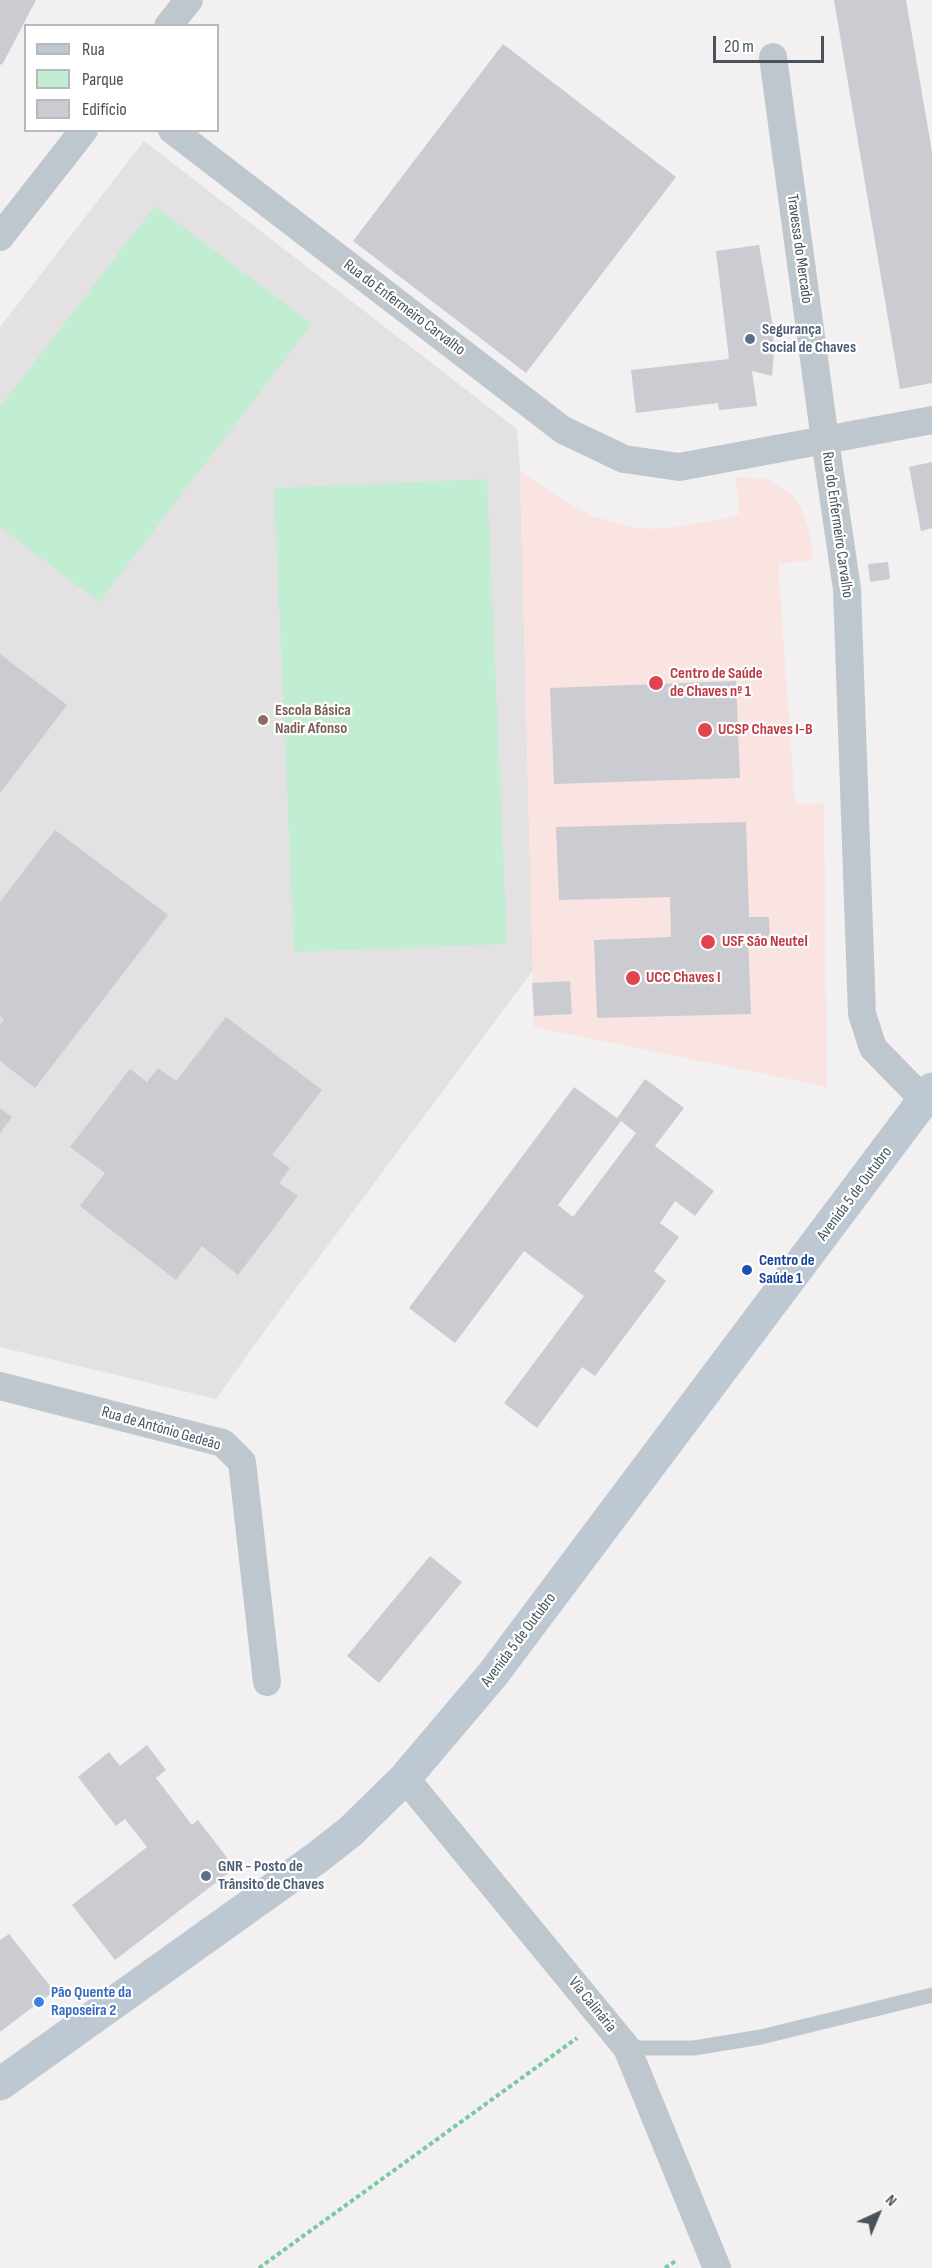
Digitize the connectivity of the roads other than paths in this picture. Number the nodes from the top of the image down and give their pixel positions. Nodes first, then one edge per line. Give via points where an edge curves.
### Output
1 (189, 0) edge
2 (170, 24) edge
3 (773, 57) dead end
4 (82, 132) edge
5 (175, 132) edge
6 (0, 237) edge
7 (932, 420) edge
8 (825, 440) junction
9 (928, 1094) edge
10 (0, 1386) edge
11 (267, 1682) dead end
12 (405, 1778) junction
13 (932, 1995) edge
14 (627, 2048) junction
15 (0, 2084) edge
16 (717, 2268) edge

1 - 2 street
3 - 8 street, Travessa do Mercado
4 - 6 street
5 - 8 street, Rua do Enfermeiro Carvalho via 563,430 624,459 679,467
7 - 8 street
8 - 9 street, Rua do Enfermeiro Carvalho via 847,589 862,1014 873,1048
9 - 12 main road, Avenida 5 de Outubro via 493,1674
10 - 11 street, Rua de António Gedeão via 223,1443 242,1462
12 - 14 street, Via Calinária
12 - 15 main road, Avenida 5 de Outubro via 351,1832 318,1857
13 - 14 lane via 761,2037 694,2048
14 - 16 street, Via Calinária

